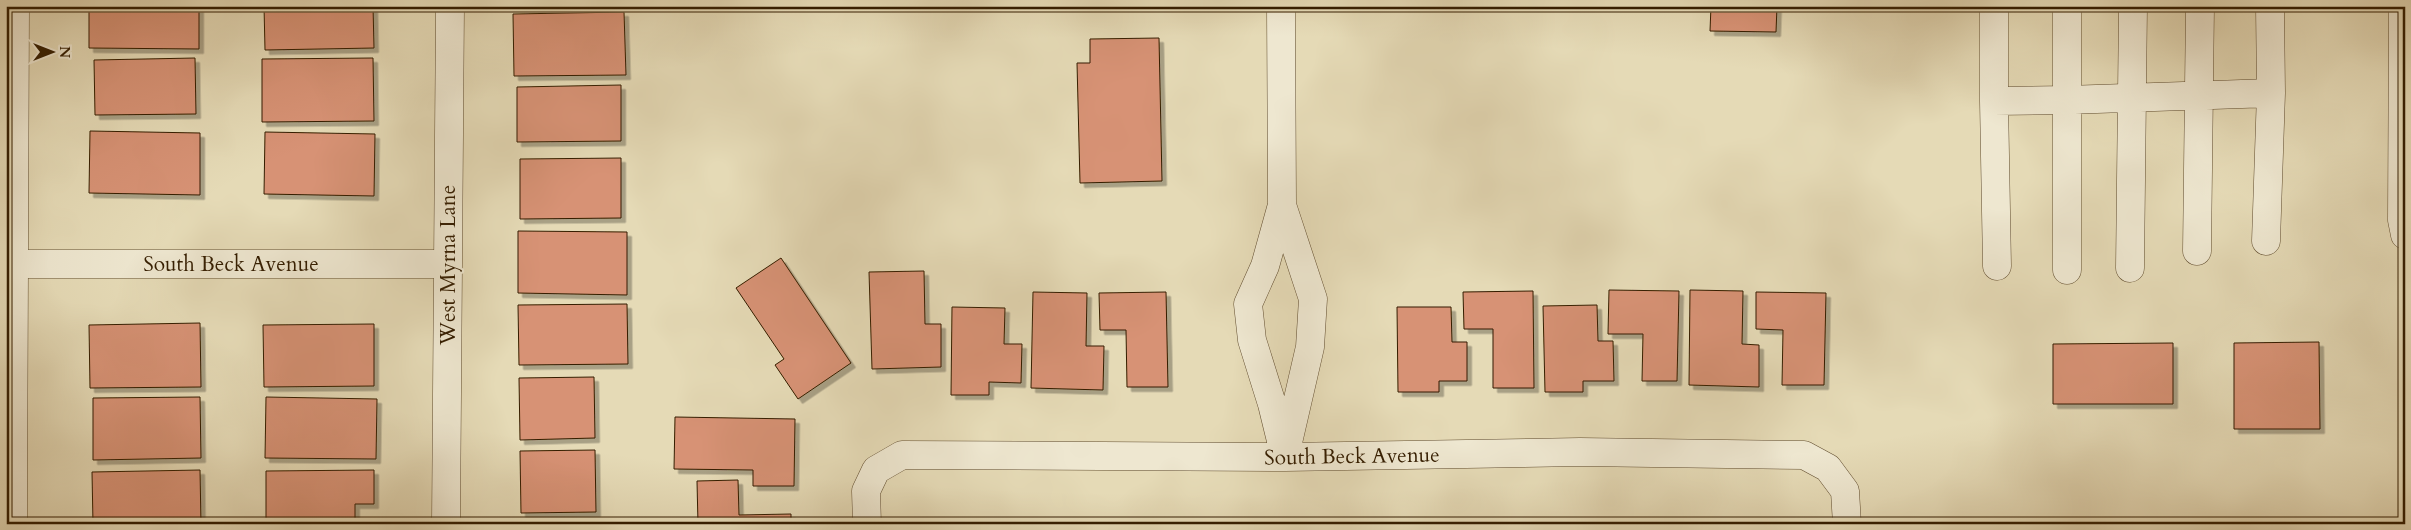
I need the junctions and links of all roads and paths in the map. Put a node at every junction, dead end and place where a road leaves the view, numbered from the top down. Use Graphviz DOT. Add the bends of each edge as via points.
graph roads {
  1 [pos="15,6"];
  2 [pos="450,6"];
  3 [pos="1281,6"];
  4 [pos="1994,6"];
  5 [pos="2067,6"];
  6 [pos="2133,6"];
  7 [pos="2200,6"];
  8 [pos="2270,6"];
  9 [pos="2403,6"];
  10 [pos="2271,93"];
  11 [pos="2199,94"];
  12 [pos="2131,98"];
  13 [pos="2067,100"];
  14 [pos="1994,102"];
  15 [pos="1282,205"];
  16 [pos="2405,235"];
  17 [pos="2266,241"];
  18 [pos="2197,251"];
  19 [pos="14,264"];
  20 [pos="448,264"];
  21 [pos="1997,266"];
  22 [pos="2130,268"];
  23 [pos="2067,270"];
  24 [pos="1285,458"];
  25 [pos="13,524"];
  26 [pos="446,524"];
  27 [pos="867,524"];
  28 [pos="1846,524"];
  1 -- 19 [label="street"];
  2 -- 20 [label="street, West Myrna Lane"];
  3 -- 15 [label="street"];
  4 -- 14 [label="street"];
  5 -- 13 [label="street"];
  6 -- 12 [label="street"];
  7 -- 11 [label="street"];
  8 -- 10 [label="street"];
  9 -- 16 [label="street" via="2402,220"];
  10 -- 11 [label="street"];
  10 -- 17 [label="street"];
  11 -- 12 [label="street"];
  11 -- 18 [label="street"];
  12 -- 13 [label="street"];
  12 -- 22 [label="street"];
  13 -- 14 [label="street"];
  13 -- 23 [label="street"];
  14 -- 21 [label="street"];
  15 -- 24 [label="street" via="1313,299 1310,347"];
  15 -- 24 [label="street" via="1265,266 1248,304 1252,340"];
  19 -- 20 [label="street, South Beck Avenue"];
  19 -- 25 [label="street"];
  20 -- 26 [label="street, West Myrna Lane"];
  24 -- 27 [label="street, South Beck Avenue" via="902,456 876,470 866,491"];
  24 -- 28 [label="street, South Beck Avenue" via="1580,452 1804,455 1828,468 1845,491"];
}
